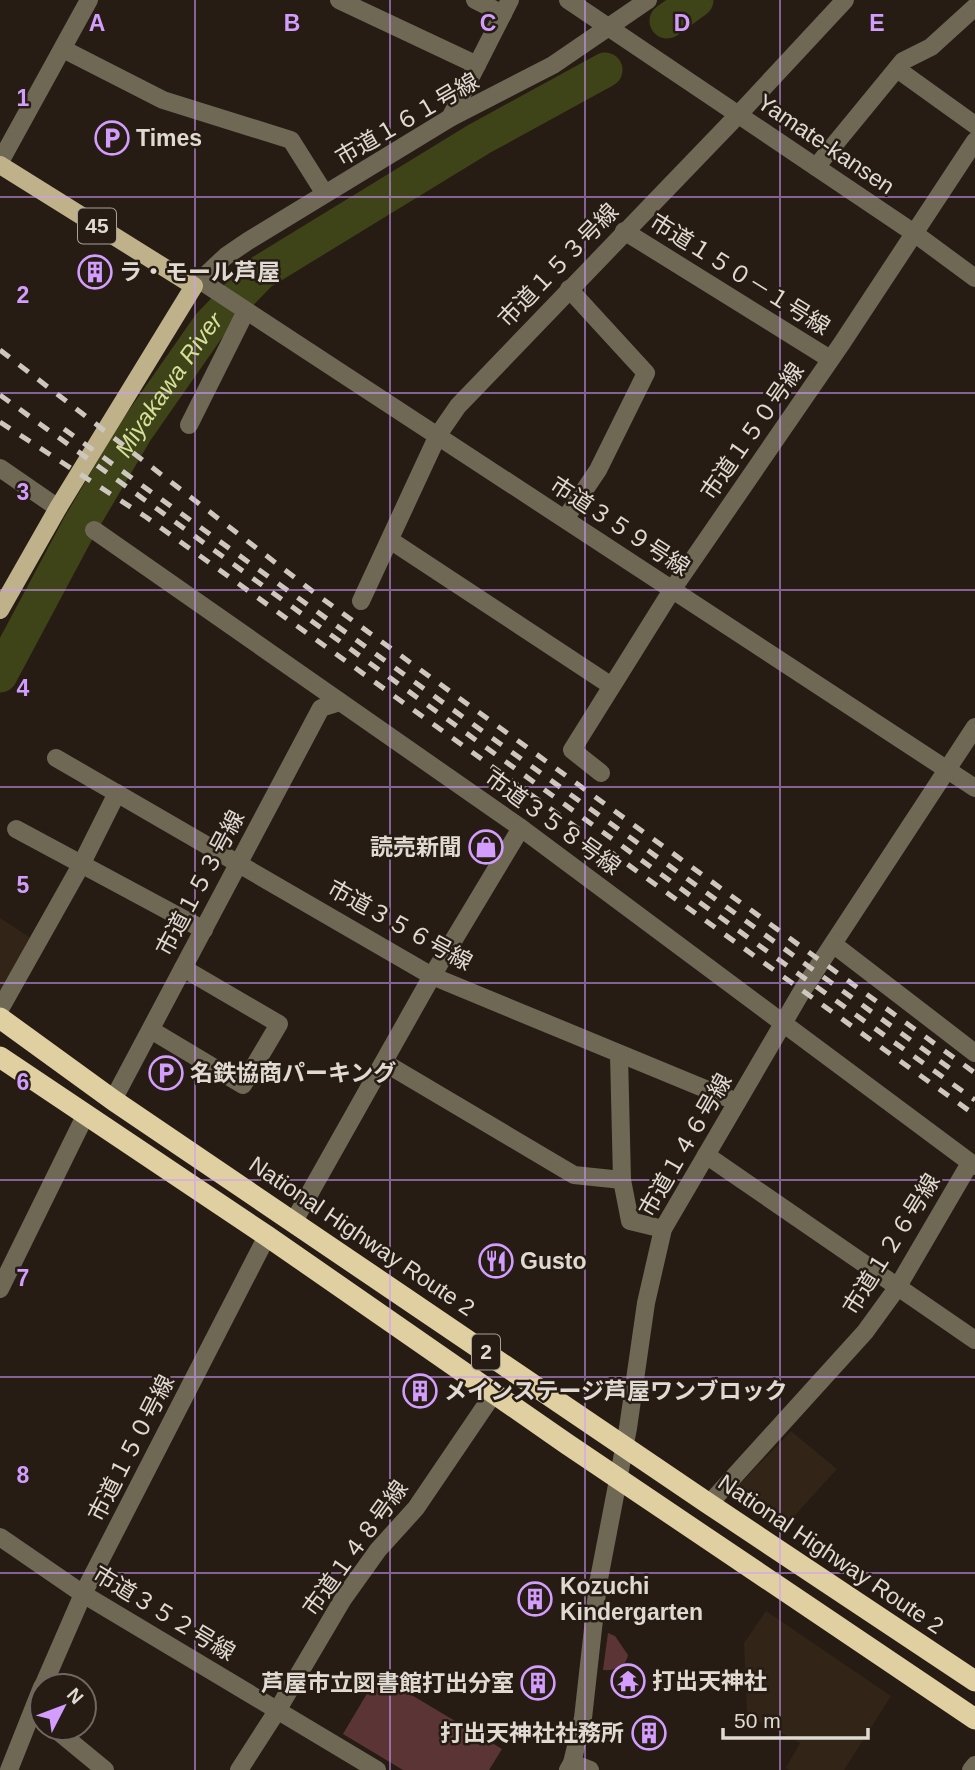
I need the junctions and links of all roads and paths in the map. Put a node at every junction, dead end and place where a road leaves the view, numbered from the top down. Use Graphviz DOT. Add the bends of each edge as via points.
graph roads {
  1 [pos="89,0"];
  2 [pos="339,0"];
  3 [pos="475,0"];
  4 [pos="568,0"];
  5 [pos="649,0"];
  6 [pos="845,0"];
  7 [pos="506,7"];
  8 [pos="975,7"];
  9 [pos="372,8"];
  10 [pos="617,32"];
  11 [pos="63,49"];
  12 [pos="477,65"];
  13 [pos="897,69"];
  14 [pos="738,114"];
  15 [pos="450,118"];
  16 [pos="975,124"];
  17 [pos="975,141"];
  18 [pos="0,164"];
  19 [pos="817,167"];
  20 [pos="325,194"];
  21 [pos="624,231"];
  22 [pos="914,233"];
  23 [pos="975,278"];
  24 [pos="198,284"];
  25 [pos="569,289"];
  26 [pos="242,308"];
  27 [pos="830,359"];
  28 [pos="189,425"];
  29 [pos="438,435"];
  30 [pos="0,468"];
  31 [pos="58,508"];
  32 [pos="565,519"];
  33 [pos="94,530"];
  34 [pos="390,540"];
  35 [pos="672,590"];
  36 [pos="361,601"];
  37 [pos="0,610"];
  38 [pos="610,685"];
  39 [pos="340,702"];
  40 [pos="975,727"];
  41 [pos="56,758"];
  42 [pos="946,769"];
  43 [pos="601,773"];
  44 [pos="975,788"];
  45 [pos="117,793"];
  46 [pos="521,828"];
  47 [pos="16,829"];
  48 [pos="239,862"];
  49 [pos="80,865"];
  50 [pos="204,930"];
  51 [pos="833,944"];
  52 [pos="183,968"];
  53 [pos="432,975"];
  54 [pos="0,1009"];
  55 [pos="0,1018"];
  56 [pos="783,1025"];
  57 [pos="151,1030"];
  58 [pos="975,1053"];
  59 [pos="619,1054"];
  60 [pos="0,1057"];
  61 [pos="385,1063"];
  62 [pos="113,1100"];
  63 [pos="737,1102"];
  64 [pos="86,1114"];
  65 [pos="706,1155"];
  66 [pos="972,1164"];
  67 [pos="622,1180"];
  68 [pos="295,1222"];
  69 [pos="663,1229"];
  70 [pos="267,1236"];
  71 [pos="897,1288"];
  72 [pos="0,1289"];
  73 [pos="975,1340"];
  74 [pos="494,1393"];
  75 [pos="623,1446"];
  76 [pos="617,1478"];
  77 [pos="709,1504"];
  78 [pos="0,1537"];
  79 [pos="83,1594"];
  80 [pos="49,1672"];
  81 [pos="975,1682"];
  82 [pos="277,1710"];
  83 [pos="975,1719"];
  84 [pos="28,1732"];
  85 [pos="71,1742"];
  86 [pos="975,1765"];
  87 [pos="570,1766"];
  88 [pos="9,1770"];
  89 [pos="105,1770"];
  90 [pos="239,1770"];
  91 [pos="377,1770"];
  92 [pos="590,1770"];
  93 [pos="971,1770"];
  1 -- 11 [label="street"];
  2 -- 9 [label="street"];
  3 -- 7 [label="street"];
  4 -- 10 [label="street"];
  5 -- 10 [label="street, 市道１６１号線"];
  6 -- 14 [label="street, 市道１５３号線"];
  7 -- 12 [label="street"];
  8 -- 13 [label="street" via="931,47"];
  9 -- 12 [label="street"];
  10 -- 14 [label="street, Yamate-kansen"];
  10 -- 15 [label="street, 市道１６１号線"];
  11 -- 18 [label="street"];
  11 -- 20 [label="street" via="163,100 291,140"];
  12 -- 15 [label="street"];
  13 -- 16 [label="street"];
  13 -- 19 [label="street"];
  14 -- 19 [label="street, Yamate-kansen"];
  14 -- 21 [label="street, 市道１５３号線"];
  15 -- 20 [label="street, 市道１６１号線"];
  17 -- 22 [label="street, 市道１５０号線"];
  18 -- 24 [label="main road, 45"];
  19 -- 22 [label="street, Yamate-kansen"];
  20 -- 24 [label="street, 市道１６１号線" via="226,256"];
  21 -- 25 [label="street, 市道１５３号線"];
  21 -- 27 [label="street, 市道１５０－１号線"];
  22 -- 23 [label="street, Yamate-kansen"];
  22 -- 27 [label="street, 市道１５０号線"];
  24 -- 26 [label="street, 市道３５９号線"];
  24 -- 31 [label="main road"];
  25 -- 29 [label="street, 市道１５３号線" via="458,406"];
  25 -- 32 [label="street" via="646,373 598,470"];
  26 -- 28 [label="street"];
  26 -- 29 [label="street, 市道３５９号線"];
  27 -- 35 [label="street, 市道１５０号線"];
  29 -- 32 [label="street, 市道３５９号線"];
  29 -- 34 [label="street, 市道１５３号線"];
  30 -- 31 [label="street"];
  31 -- 37 [label="main road"];
  32 -- 35 [label="street, 市道３５９号線"];
  33 -- 39 [label="street, 市道３５８号線"];
  34 -- 36 [label="street, 市道１５３号線"];
  34 -- 38 [label="street"];
  35 -- 38 [label="street, 市道１５０号線"];
  35 -- 42 [label="street, 市道３５９号線"];
  38 -- 43 [label="street, 市道１５０号線" via="572,750"];
  39 -- 46 [label="street, 市道３５８号線"];
  39 -- 48 [label="street, 市道１５３号線" via="321,708"];
  40 -- 42 [label="street, 市道１４６号線"];
  41 -- 45 [label="street, 市道３５６号線"];
  42 -- 44 [label="street, 市道３５９号線"];
  42 -- 51 [label="street, 市道１４６号線"];
  45 -- 48 [label="street, 市道３５６号線"];
  45 -- 49 [label="street"];
  46 -- 53 [label="street"];
  46 -- 56 [label="street, 市道３５８号線"];
  47 -- 49 [label="street"];
  48 -- 50 [label="street, 市道１５３号線"];
  48 -- 53 [label="street, 市道３５６号線"];
  49 -- 50 [label="street"];
  49 -- 54 [label="street"];
  50 -- 52 [label="street, 市道１５３号線"];
  51 -- 56 [label="street, 市道１４６号線"];
  51 -- 58 [label="street"];
  52 -- 57 [label="street, 市道１５３号線"];
  52 -- 57 [label="street" via="279,1024 243,1085"];
  53 -- 59 [label="street, 市道３５６号線"];
  53 -- 61 [label="street"];
  55 -- 62 [label="highway, National Highway Route 2 / 2"];
  56 -- 63 [label="street, 市道１４６号線"];
  56 -- 66 [label="street, 市道３５８号線"];
  57 -- 62 [label="street, 市道１５３号線"];
  59 -- 63 [label="street, 市道３５６号線"];
  59 -- 67 [label="street"];
  60 -- 64 [label="highway, 2"];
  61 -- 67 [label="street" via="574,1175"];
  61 -- 68 [label="street"];
  62 -- 68 [label="highway, National Highway Route 2 / 2"];
  63 -- 65 [label="street, 市道１４６号線"];
  64 -- 70 [label="highway, 2"];
  64 -- 72 [label="street"];
  65 -- 69 [label="street, 市道１４６号線"];
  65 -- 71 [label="street"];
  66 -- 71 [label="street, 市道１２６号線"];
  67 -- 69 [label="street" via="630,1221"];
  68 -- 75 [label="highway, National Highway Route 2 / 2"];
  69 -- 75 [label="street, 市道１４６号線"];
  70 -- 74 [label="highway, 2"];
  70 -- 79 [label="street, 市道１５０号線"];
  71 -- 73 [label="street"];
  71 -- 77 [label="street, 市道１２６号線" via="865,1332"];
  74 -- 76 [label="highway, 2"];
  74 -- 82 [label="street, 市道１４８号線" via="416,1508 343,1599"];
  75 -- 76 [label="street, 市道１４６号線"];
  75 -- 77 [label="highway, National Highway Route 2 / 2"];
  76 -- 83 [label="highway, 2"];
  76 -- 87 [label="street, 市道１４６号線" via="598,1584 583,1718"];
  77 -- 81 [label="highway, National Highway Route 2 / 2"];
  78 -- 79 [label="street, 市道３５２号線"];
  79 -- 80 [label="street, 市道１５０号線"];
  79 -- 82 [label="street, 市道３５２号線"];
  82 -- 90 [label="street, 市道１４８号線"];
  82 -- 91 [label="street, 市道３５２号線"];
  84 -- 88 [label="street, 市道１５０号線"];
  85 -- 89 [label="street"];
  86 -- 93 [label="street"];
  87 -- 92 [label="street"];
}
